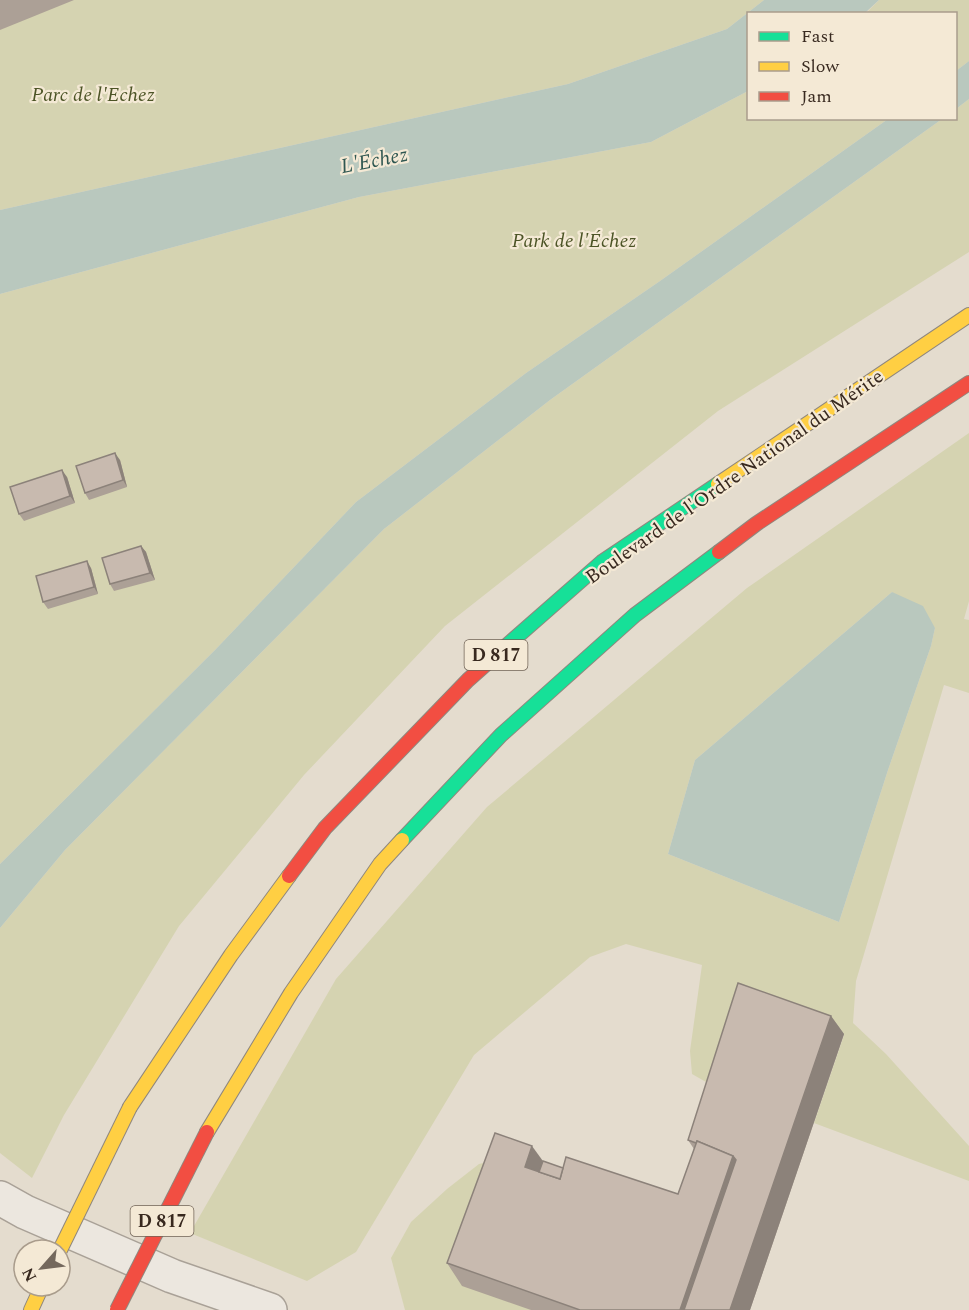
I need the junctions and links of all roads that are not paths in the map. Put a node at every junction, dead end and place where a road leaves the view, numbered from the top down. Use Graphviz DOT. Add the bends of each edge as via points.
graph roads {
  1 [pos="969,315"];
  2 [pos="969,383"];
  3 [pos="0,1198"];
  4 [pos="66,1238"];
  5 [pos="117,1310"];
  6 [pos="270,1310"];
  1 -- 4 [label="main road, Boulevard de l'Ordre National du Mérite / D 817, bridge" via="602,562 468,680 325,828 231,955 130,1107"];
  2 -- 5 [label="main road, D 817, bridge" via="756,524 645,608 501,735 380,864 291,993 207,1132"];
  3 -- 6 [label="street" via="172,1276"];
}
